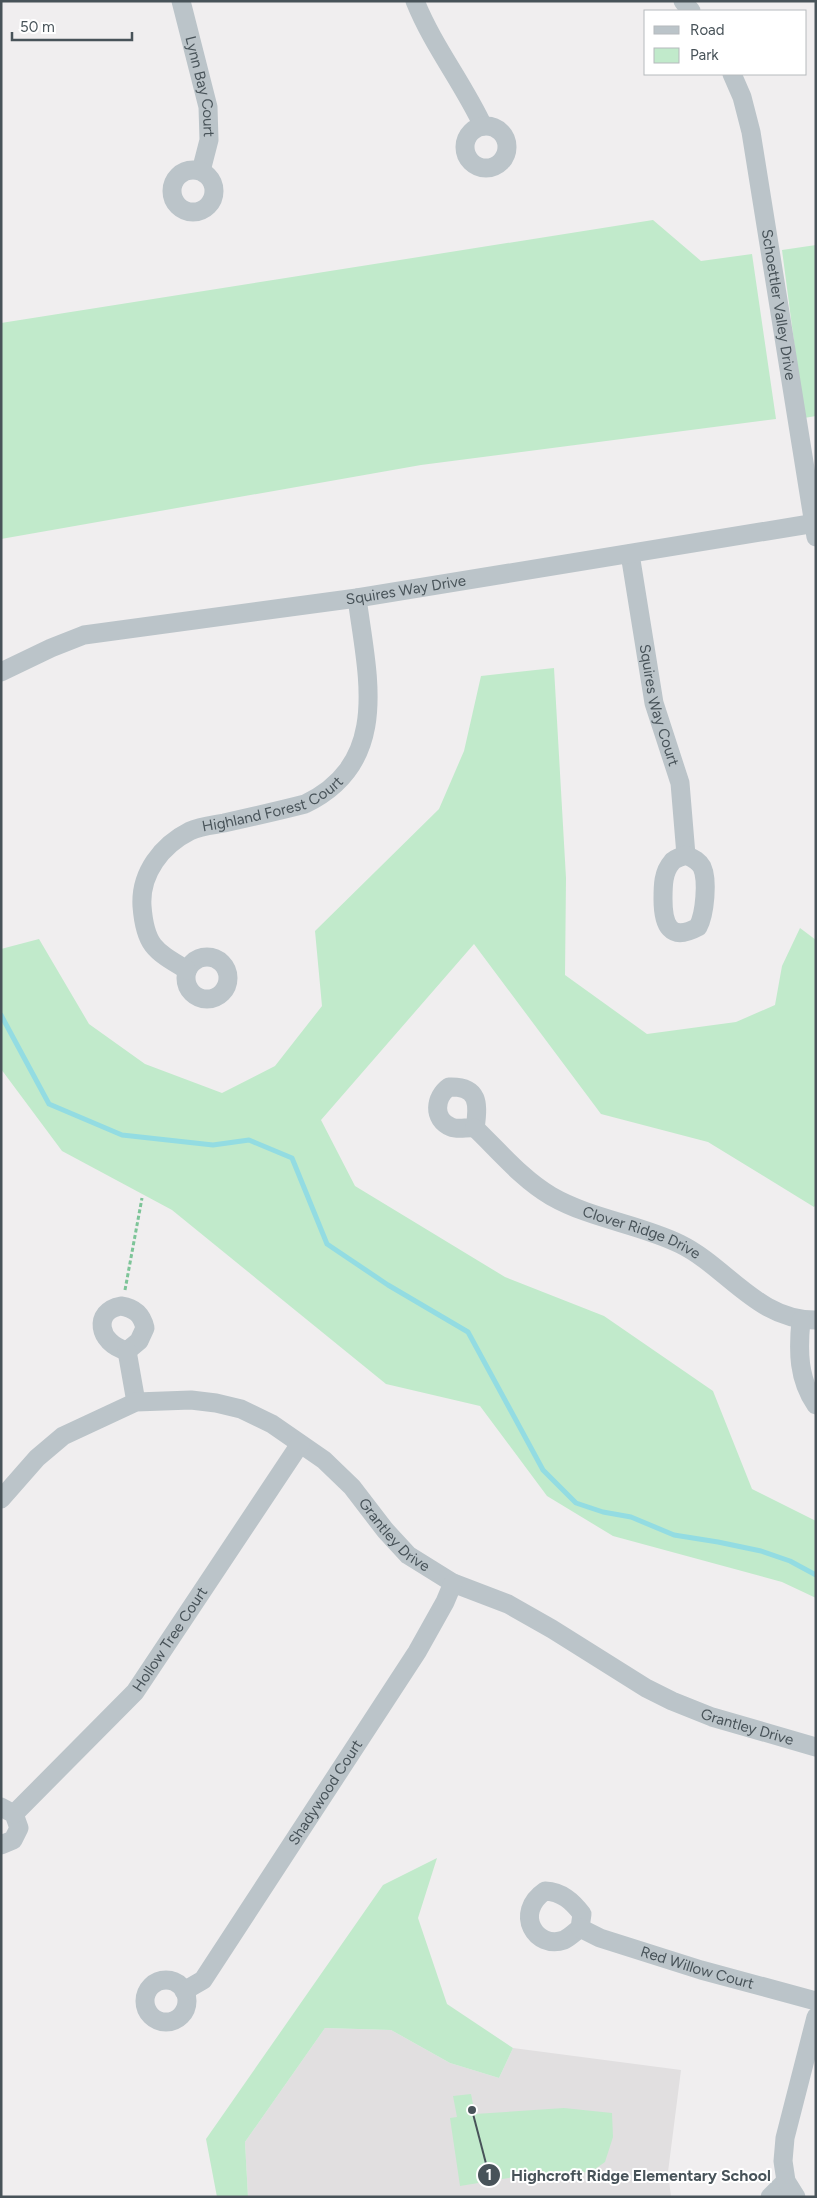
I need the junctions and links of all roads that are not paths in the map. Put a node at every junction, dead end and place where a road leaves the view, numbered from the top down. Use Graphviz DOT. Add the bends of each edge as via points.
graph roads {
  1 [pos="181,1"];
  2 [pos="415,1"];
  3 [pos="732,75"];
  4 [pos="483,126"];
  5 [pos="201,171"];
  6 [pos="815,528"];
  7 [pos="630,554"];
  8 [pos="357,598"];
  9 [pos="1,672"];
  10 [pos="686,855"];
  11 [pos="187,970"];
  12 [pos="475,1128"];
  13 [pos="808,1320"];
  14 [pos="127,1351"];
  15 [pos="136,1402"];
  16 [pos="816,1405"];
  17 [pos="300,1444"];
  18 [pos="1,1499"];
  19 [pos="453,1583"];
  20 [pos="816,1748"];
  21 [pos="8,1811"];
  22 [pos="1,1845"];
  23 [pos="580,1928"];
  24 [pos="184,1991"];
  25 [pos="816,2001"];
  26 [pos="816,2016"];
  27 [pos="786,2181"];
  28 [pos="770,2197"];
  29 [pos="796,2197"];
  1 -- 5 [label="street, Lynn Bay Court" via="208,107 209,140"];
  2 -- 4 [label="street" via="431,37 470,96"];
  3 -- 6 [label="street, Schoettler Valley Drive" via="751,132"];
  6 -- 7 [label="street, Squires Way Drive"];
  7 -- 8 [label="street, Squires Way Drive"];
  7 -- 10 [label="street, Squires Way Court" via="654,703 680,783"];
  8 -- 9 [label="street, Squires Way Drive" via="84,635"];
  8 -- 11 [label="street, Highland Forest Court" via="369,697 364,742 348,772 321,797 305,804 192,830 161,851 152,866 142,903 148,940 161,954"];
  12 -- 13 [label="street, Clover Ridge Drive" via="551,1196 680,1244 708,1261 761,1305"];
  13 -- 16 [label="street" via="798,1350 803,1380"];
  14 -- 15 [label="street"];
  15 -- 17 [label="street, Grantley Drive" via="191,1400 225,1405 272,1424"];
  15 -- 18 [label="street, Grantley Drive" via="63,1436 37,1458"];
  17 -- 19 [label="street, Grantley Drive" via="324,1460 352,1488 408,1554"];
  17 -- 21 [label="street, Hollow Tree Court" via="135,1692"];
  19 -- 20 [label="street, Grantley Drive" via="508,1604 672,1701 712,1717"];
  19 -- 24 [label="street, Shadywood Court" via="417,1652 203,1980"];
  21 -- 22 [label="street, Hollow Tree Court" via="18,1822 17,1835"];
  23 -- 25 [label="street, Red Willow Court" via="600,1938 701,1970"];
  26 -- 27 [label="street" via="785,2138 783,2161"];
  27 -- 28 [label="street"];
  27 -- 29 [label="street"];
}
